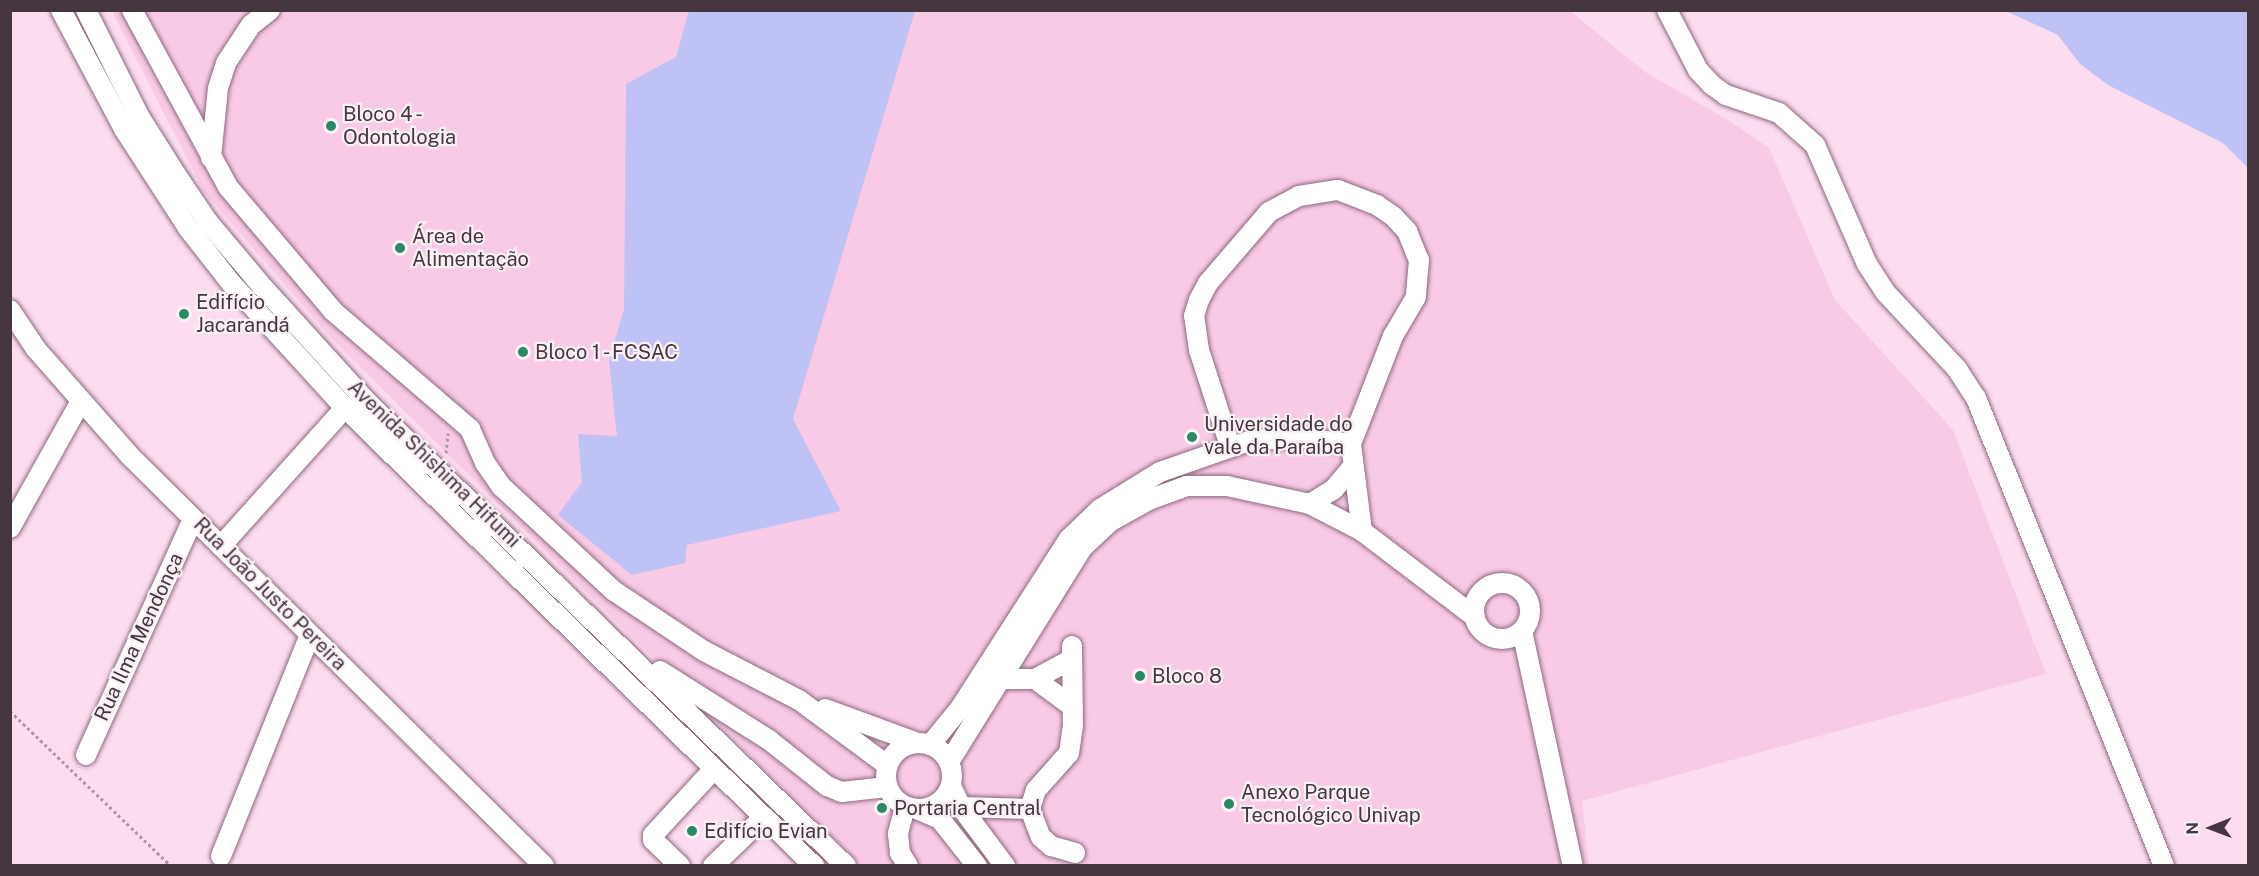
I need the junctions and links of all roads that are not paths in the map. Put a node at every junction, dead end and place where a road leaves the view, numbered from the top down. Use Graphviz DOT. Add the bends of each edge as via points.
graph roads {
  1 [pos="86,10"];
  2 [pos="132,10"];
  3 [pos="270,10"];
  4 [pos="1666,10"];
  5 [pos="61,11"];
  6 [pos="211,158"];
  7 [pos="10,310"];
  8 [pos="81,403"];
  9 [pos="345,408"];
  10 [pos="1351,444"];
  11 [pos="1230,446"];
  12 [pos="1353,466"];
  13 [pos="1310,504"];
  14 [pos="193,519"];
  15 [pos="10,528"];
  16 [pos="1362,531"];
  17 [pos="221,546"];
  18 [pos="1482,592"];
  19 [pos="1448,594"];
  20 [pos="1474,617"];
  21 [pos="1522,631"];
  22 [pos="310,634"];
  23 [pos="617,641"];
  24 [pos="1000,679"];
  25 [pos="1035,679"];
  26 [pos="800,700"];
  27 [pos="1073,707"];
  28 [pos="924,744"];
  29 [pos="86,755"];
  30 [pos="949,762"];
  31 [pos="887,765"];
  32 [pos="714,769"];
  33 [pos="951,786"];
  34 [pos="887,787"];
  35 [pos="961,807"];
  36 [pos="912,808"];
  37 [pos="1029,809"];
  38 [pos="764,817"];
  39 [pos="1075,853"];
  40 [pos="221,856"];
  41 [pos="544,866"];
  42 [pos="680,866"];
  43 [pos="713,866"];
  44 [pos="814,866"];
  45 [pos="846,866"];
  46 [pos="908,866"];
  47 [pos="977,866"];
  48 [pos="1005,866"];
  49 [pos="1573,866"];
  50 [pos="2164,866"];
  1 -- 23 [label="street, Avenida Shishima Hifumi" via="139,116 208,222 365,400"];
  2 -- 6 [label="street"];
  3 -- 6 [label="street" via="251,25 226,63 218,88"];
  4 -- 50 [label="street" via="1698,70 1712,85 1726,95 1779,113 1815,145 1867,264 1886,291 1957,369 1976,398"];
  5 -- 9 [label="street, Avenida Shishima Hifumi" via="124,129 188,228 231,283"];
  6 -- 26 [label="street" via="269,239 333,311 470,429 485,463 502,488 591,573 704,651"];
  7 -- 8 [label="street, Rua João Justo Pereira"];
  8 -- 14 [label="street, Rua João Justo Pereira"];
  8 -- 15 [label="street"];
  9 -- 17 [label="street"];
  9 -- 32 [label="street, Avenida Shishima Hifumi"];
  10 -- 11 [label="street" via="1283,438"];
  10 -- 11 [label="street" via="1393,336 1416,297 1419,260 1407,231 1393,216 1377,205 1338,190 1299,196 1269,212 1198,300 1194,316 1199,350"];
  10 -- 12 [label="street"];
  11 -- 28 [label="street" via="1160,471 1100,508 1084,523 1069,539 961,707"];
  12 -- 13 [label="street" via="1334,489"];
  12 -- 16 [label="street"];
  13 -- 16 [label="street"];
  13 -- 24 [label="street" via="1227,486 1187,486 1151,499 1111,521 1082,548"];
  14 -- 17 [label="street, Rua João Justo Pereira"];
  14 -- 29 [label="street, Rua Ilma Mendonça"];
  16 -- 19 [label="street"];
  17 -- 22 [label="street, Rua João Justo Pereira"];
  18 -- 19 [label="street"];
  18 -- 20 [label="street" via="1476,599"];
  18 -- 21 [label="street" via="1499,583 1518,588 1525,595 1530,614"];
  19 -- 20 [label="street"];
  20 -- 21 [label="street" via="1483,632 1498,639"];
  21 -- 49 [label="street"];
  22 -- 40 [label="street"];
  22 -- 41 [label="street, Rua João Justo Pereira"];
  23 -- 34 [label="street" via="769,740 827,786 842,792"];
  23 -- 45 [label="street, Avenida Shishima Hifumi"];
  24 -- 25 [label="street"];
  24 -- 30 [label="street"];
  25 -- 27 [label="street"];
  25 -- 27 [label="street" via="1072,652"];
  26 -- 28 [label="street"];
  26 -- 31 [label="street"];
  27 -- 37 [label="street" via="1069,753 1036,790"];
  28 -- 30 [label="street"];
  28 -- 31 [label="street" via="901,748"];
  30 -- 33 [label="street"];
  31 -- 34 [label="street"];
  32 -- 38 [label="street, Avenida Shishima Hifumi"];
  32 -- 42 [label="street" via="652,835"];
  33 -- 35 [label="street"];
  33 -- 36 [label="street" via="939,803"];
  34 -- 36 [label="street"];
  35 -- 37 [label="street"];
  35 -- 48 [label="street"];
  36 -- 46 [label="street" via="898,834 900,853"];
  36 -- 47 [label="street" via="940,819"];
  37 -- 39 [label="street" via="1041,837 1051,846"];
  38 -- 43 [label="street"];
  38 -- 44 [label="street, Avenida Shishima Hifumi"];
}
